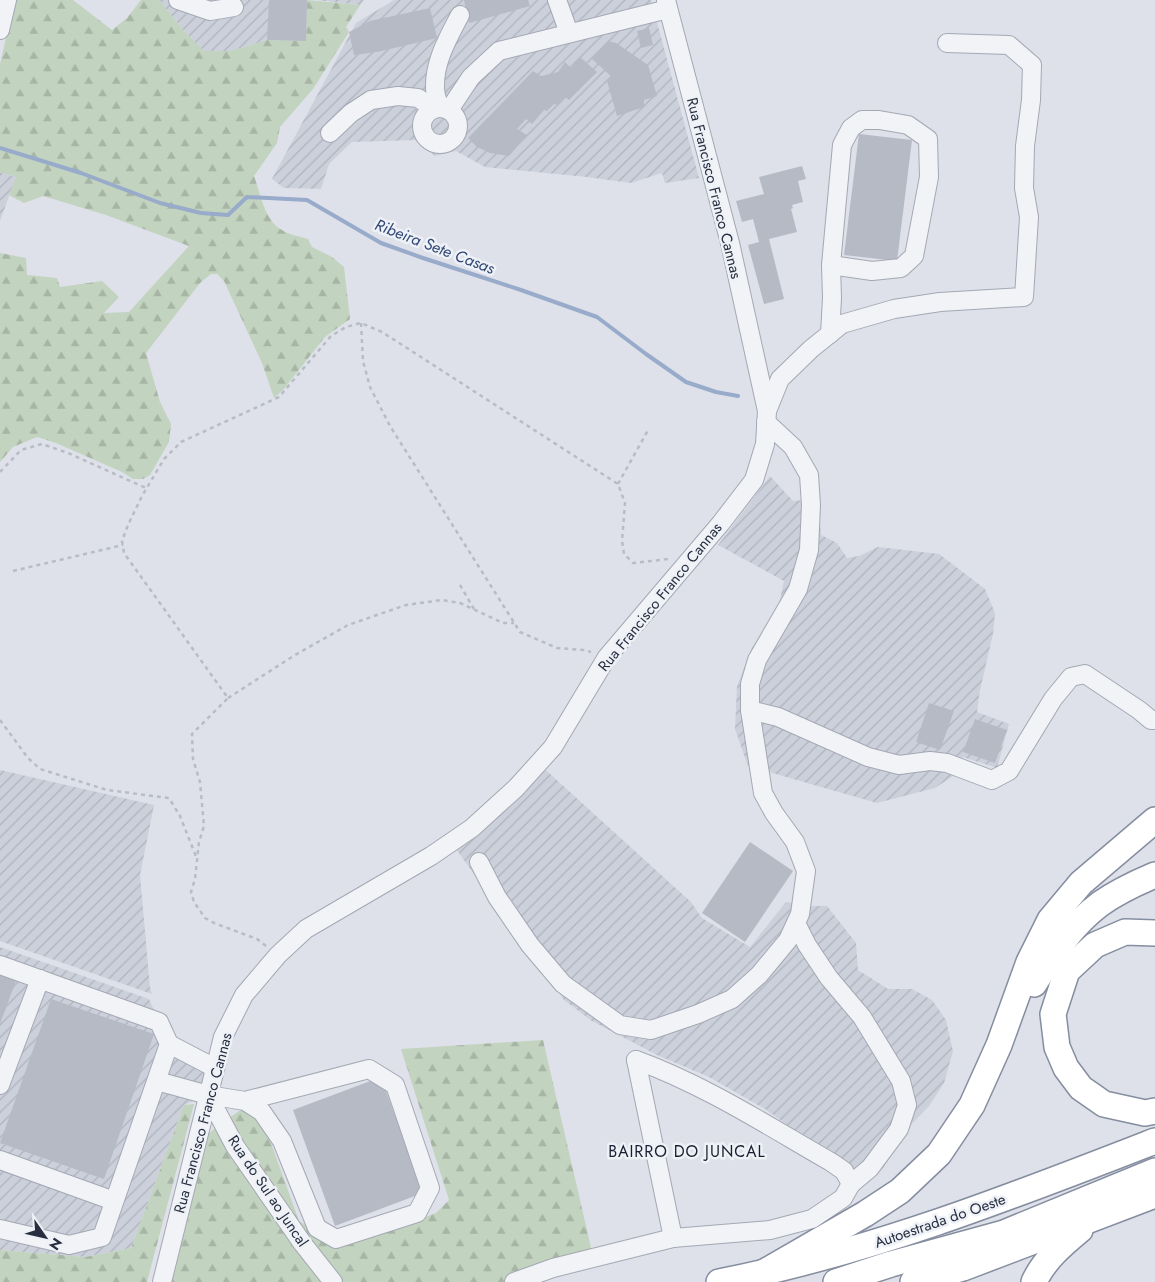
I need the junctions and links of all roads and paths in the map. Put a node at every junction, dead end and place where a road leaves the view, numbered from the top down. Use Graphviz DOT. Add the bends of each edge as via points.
graph roads {
  1 [pos="7,0"];
  2 [pos="178,0"];
  3 [pos="557,0"];
  4 [pos="667,5"];
  5 [pos="234,7"];
  6 [pos="460,15"];
  7 [pos="0,30"];
  8 [pos="569,33"];
  9 [pos="948,43"];
  10 [pos="441,109"];
  11 [pos="330,133"];
  12 [pos="830,265"];
  13 [pos="361,323"];
  14 [pos="830,334"];
  15 [pos="766,417"];
  16 [pos="648,430"];
  17 [pos="0,472"];
  18 [pos="618,484"];
  19 [pos="146,488"];
  20 [pos="123,545"];
  21 [pos="693,556"];
  22 [pos="13,572"];
  23 [pos="460,585"];
  24 [pos="475,610"];
  25 [pos="514,623"];
  26 [pos="607,657"];
  27 [pos="228,698"];
  28 [pos="750,710"];
  29 [pos="0,720"];
  30 [pos="1155,720"];
  31 [pos="1155,820"];
  32 [pos="197,860"];
  33 [pos="479,862"];
  34 [pos="1155,875"];
  35 [pos="796,922"];
  36 [pos="1155,933"];
  37 [pos="278,955"];
  38 [pos="0,965"];
  39 [pos="40,979"];
  40 [pos="170,1044"];
  41 [pos="998,1045"];
  42 [pos="215,1068"];
  43 [pos="156,1080"];
  44 [pos="0,1085"];
  45 [pos="208,1095"];
  46 [pos="245,1101"];
  47 [pos="1155,1111"];
  48 [pos="1155,1141"];
  49 [pos="0,1160"];
  50 [pos="1155,1171"];
  51 [pos="851,1184"];
  52 [pos="1155,1196"];
  53 [pos="114,1201"];
  54 [pos="1091,1220"];
  55 [pos="0,1229"];
  56 [pos="673,1238"];
  57 [pos="761,1274"];
  58 [pos="162,1282"];
  59 [pos="333,1282"];
  60 [pos="514,1282"];
  61 [pos="719,1282"];
  62 [pos="836,1282"];
  63 [pos="913,1282"];
  64 [pos="1034,1282"];
  1 -- 7 [label="street"];
  2 -- 5 [label="street" via="210,11"];
  3 -- 8 [label="street"];
  4 -- 8 [label="street"];
  4 -- 15 [label="street, Rua Francisco Franco Cannas" via="730,243"];
  6 -- 10 [label="street" via="437,66 435,89"];
  8 -- 10 [label="street" via="499,51"];
  9 -- 14 [label="street" via="1009,45 1032,65 1024,188 1029,217 1024,297 940,302 894,309 842,324"];
  10 -- 11 [label="street" via="418,98 398,96 371,100"];
  12 -- 12 [label="street" via="842,145 851,128 862,120 908,125 928,139 929,177 914,256 901,268 872,271"];
  12 -- 14 [label="street"];
  13 -- 18 [label="path" via="382,332"];
  13 -- 19 [label="path" via="331,336 279,398 182,442 164,459"];
  13 -- 25 [label="path" via="363,361 370,387 386,419"];
  14 -- 15 [label="street" via="780,379"];
  15 -- 21 [label="street, Rua Francisco Franco Cannas" via="765,444 754,480"];
  15 -- 28 [label="street" via="793,447 809,475 809,550 798,589 757,660 750,684"];
  16 -- 18 [label="path"];
  17 -- 19 [label="path" via="21,450 42,444"];
  18 -- 21 [label="path" via="625,503 624,554 633,563"];
  19 -- 20 [label="path" via="128,525"];
  20 -- 22 [label="path"];
  20 -- 27 [label="path" via="124,553"];
  21 -- 26 [label="street, Rua Francisco Franco Cannas"];
  23 -- 24 [label="path"];
  24 -- 25 [label="path" via="503,623"];
  24 -- 27 [label="path" via="442,600 406,605 348,626"];
  25 -- 26 [label="path" via="520,632 558,648 584,650"];
  26 -- 37 [label="street, Rua Francisco Franco Cannas" via="553,747 516,788 472,828 431,856 306,929"];
  27 -- 32 [label="path" via="192,734 204,826"];
  28 -- 30 [label="street" via="778,717 868,757 899,765 930,761 947,763 992,780 1009,771 1053,699 1071,677 1085,674"];
  28 -- 35 [label="street" via="763,793 795,842 806,871"];
  29 -- 32 [label="path" via="40,769 107,790 169,798 180,816"];
  31 -- 41 [label="highway" via="1081,883 1050,920 1029,962"];
  32 -- 37 [label="path" via="191,892 199,912 214,923 257,939"];
  33 -- 35 [label="street" via="497,897 530,945 563,984 620,1025 651,1030 732,999 759,975 788,940"];
  34 -- 41 [label="highway" via="1100,904 1073,929 1051,957"];
  35 -- 51 [label="street" via="807,945 829,978 862,1017 901,1081 907,1105 899,1129 870,1168"];
  36 -- 47 [label="highway" via="1125,932 1096,945 1068,972 1053,1014 1057,1047 1066,1068 1081,1088 1104,1104 1145,1113"];
  37 -- 42 [label="street, Rua Francisco Franco Cannas" via="244,995 223,1037"];
  38 -- 39 [label="street"];
  39 -- 40 [label="street" via="159,1022"];
  39 -- 44 [label="street"];
  40 -- 42 [label="street"];
  40 -- 43 [label="street"];
  41 -- 57 [label="highway" via="972,1105 939,1154 920,1173 865,1214"];
  42 -- 45 [label="street, Rua Francisco Franco Cannas"];
  43 -- 45 [label="street"];
  43 -- 53 [label="street"];
  45 -- 46 [label="street"];
  45 -- 58 [label="street, Rua Francisco Franco Cannas"];
  45 -- 59 [label="street, Rua do Sul ao Juncal" via="235,1146"];
  46 -- 46 [label="street" via="262,1112 282,1141 317,1228 336,1239 417,1213 430,1188 395,1085 369,1069"];
  48 -- 57 [label="highway, Autoestrada do Oeste" via="994,1204 888,1240"];
  49 -- 53 [label="street"];
  50 -- 62 [label="highway, Autoestrada do Oeste" via="1004,1233"];
  51 -- 56 [label="street" via="843,1198 812,1220 770,1230"];
  51 -- 56 [label="street" via="844,1171 831,1162 715,1096 636,1060"];
  52 -- 54 [label="highway"];
  53 -- 55 [label="street" via="102,1237 69,1245"];
  54 -- 63 [label="highway" via="963,1268"];
  54 -- 64 [label="highway" via="1054,1252"];
  56 -- 60 [label="street" via="553,1268"];
  57 -- 61 [label="highway, Autoestrada do Oeste"];
}
